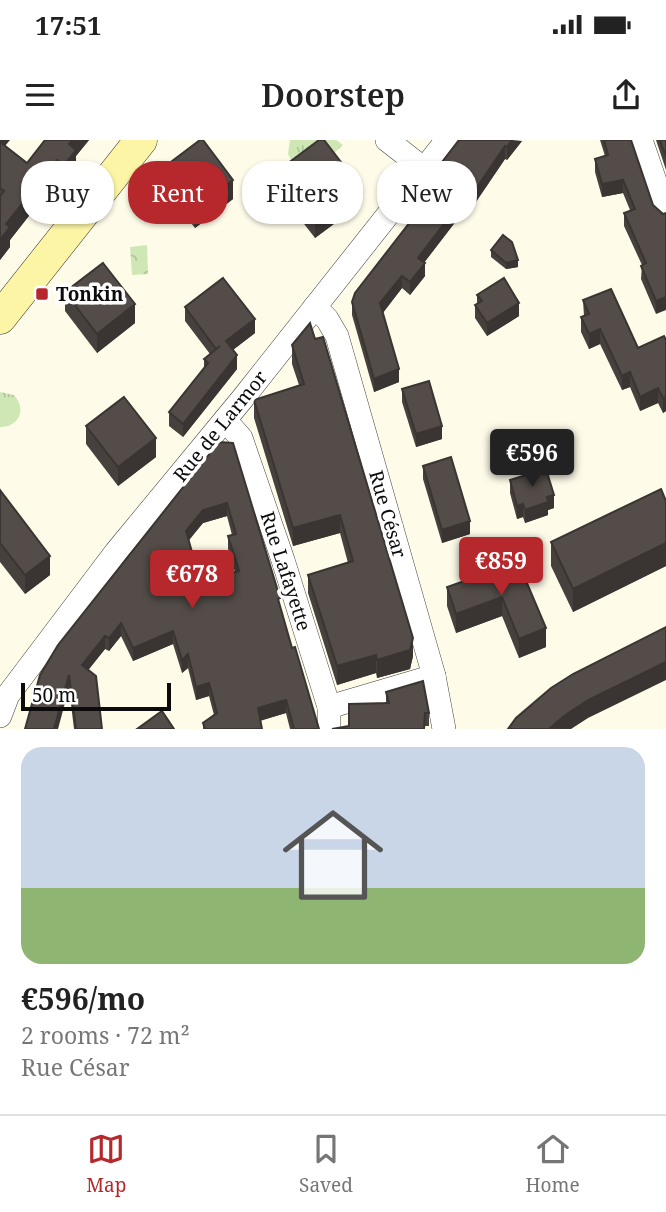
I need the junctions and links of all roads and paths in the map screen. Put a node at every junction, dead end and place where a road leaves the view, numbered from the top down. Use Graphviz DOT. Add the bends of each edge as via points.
graph roads {
  1 [pos="141,140"];
  2 [pos="387,140"];
  3 [pos="447,140"];
  4 [pos="642,140"];
  5 [pos="414,161"];
  6 [pos="430,161"];
  7 [pos="666,213"];
  8 [pos="381,224"];
  9 [pos="315,307"];
  10 [pos="0,318"];
  11 [pos="225,420"];
  12 [pos="434,676"];
  13 [pos="3,700"];
  14 [pos="329,718"];
  15 [pos="444,729"];
  1 -- 10 [label="main road"];
  2 -- 5 [label="street"];
  3 -- 6 [label="street, Rue de Larmor"];
  4 -- 7 [label="street"];
  8 -- 9 [label="street, Rue de Larmor"];
  9 -- 11 [label="street, Rue de Larmor"];
  9 -- 12 [label="street, Rue César" via="337,336"];
  11 -- 13 [label="street, Rue de Larmor"];
  11 -- 14 [label="street, Rue Lafayette" via="245,450"];
  12 -- 14 [label="street"];
  12 -- 15 [label="street, Rue César"];
}
